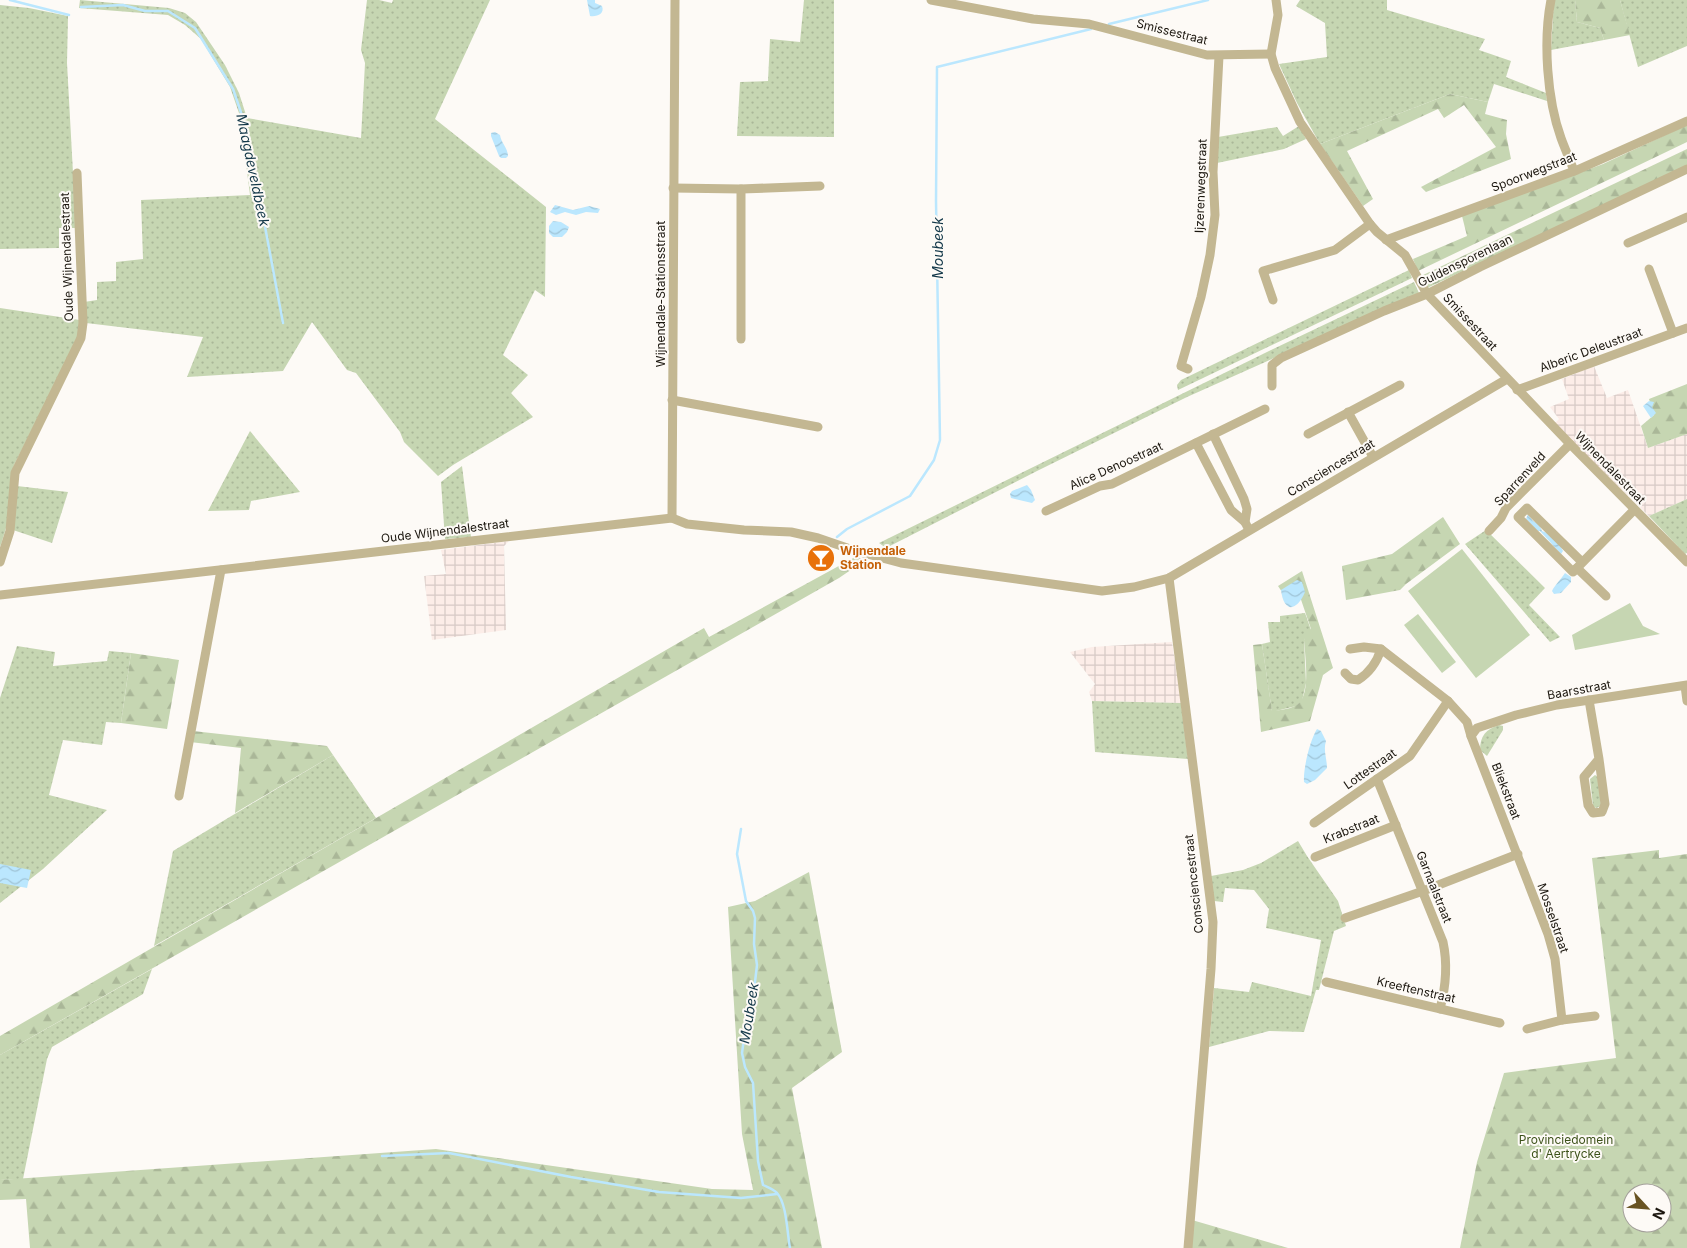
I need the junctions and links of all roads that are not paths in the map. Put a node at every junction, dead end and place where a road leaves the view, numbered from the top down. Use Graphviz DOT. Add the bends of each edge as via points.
graph roads {
  1 [pos="675,0"];
  2 [pos="931,0"];
  3 [pos="1276,0"];
  4 [pos="1551,0"];
  5 [pos="1271,54"];
  6 [pos="1219,56"];
  7 [pos="1687,120"];
  8 [pos="1687,169"];
  9 [pos="1574,171"];
  10 [pos="77,173"];
  11 [pos="820,186"];
  12 [pos="673,188"];
  13 [pos="741,189"];
  14 [pos="1687,217"];
  15 [pos="1370,224"];
  16 [pos="1386,240"];
  17 [pos="1628,243"];
  18 [pos="1649,269"];
  19 [pos="1426,293"];
  20 [pos="1273,300"];
  21 [pos="1687,328"];
  22 [pos="1673,333"];
  23 [pos="741,339"];
  24 [pos="1188,369"];
  25 [pos="1506,378"];
  26 [pos="1400,385"];
  27 [pos="1272,386"];
  28 [pos="1517,390"];
  29 [pos="672,400"];
  30 [pos="1265,409"];
  31 [pos="1348,412"];
  32 [pos="818,427"];
  33 [pos="1213,434"];
  34 [pos="1308,434"];
  35 [pos="1196,442"];
  36 [pos="1570,444"];
  37 [pos="1373,457"];
  38 [pos="1634,510"];
  39 [pos="1046,511"];
  40 [pos="672,518"];
  41 [pos="1247,526"];
  42 [pos="1488,531"];
  43 [pos="1687,561"];
  44 [pos="0,562"];
  45 [pos="1580,565"];
  46 [pos="220,570"];
  47 [pos="1169,578"];
  48 [pos="0,595"];
  49 [pos="1606,596"];
  50 [pos="1350,649"];
  51 [pos="1381,649"];
  52 [pos="1345,673"];
  53 [pos="1686,685"];
  54 [pos="1589,700"];
  55 [pos="1448,701"];
  56 [pos="1687,701"];
  57 [pos="1474,732"];
  58 [pos="1599,759"];
  59 [pos="1377,779"];
  60 [pos="179,796"];
  61 [pos="1314,824"];
  62 [pos="1396,825"];
  63 [pos="1518,854"];
  64 [pos="1315,857"];
  65 [pos="1423,891"];
  66 [pos="1345,918"];
  67 [pos="1326,982"];
  68 [pos="1440,1009"];
  69 [pos="1595,1016"];
  70 [pos="1562,1020"];
  71 [pos="1500,1022"];
  72 [pos="1527,1029"];
  73 [pos="1188,1248"];
  1 -- 12 [label="street, Wijnendale-Stationsstraat"];
  2 -- 6 [label="street, Smissestraat" via="1033,19 1089,24"];
  3 -- 5 [label="street" via="1278,15"];
  4 -- 9 [label="street" via="1548,83 1560,137"];
  5 -- 6 [label="street, Smissestraat"];
  5 -- 15 [label="street, Smissestraat" via="1300,122"];
  6 -- 24 [label="street, Ijzerenwegstraat" via="1213,172 1215,216 1206,277 1181,366"];
  7 -- 9 [label="street, Spoorwegstraat"];
  8 -- 19 [label="street, Guldensporenlaan"];
  9 -- 16 [label="street, Spoorwegstraat"];
  10 -- 44 [label="street, Oude Wijnendalestraat" via="81,338 15,473 10,531"];
  11 -- 13 [label="street"];
  12 -- 13 [label="street"];
  12 -- 29 [label="street, Wijnendale-Stationsstraat"];
  13 -- 23 [label="street"];
  14 -- 17 [label="street"];
  15 -- 16 [label="street, Smissestraat"];
  15 -- 20 [label="street" via="1336,250 1263,271"];
  16 -- 19 [label="street, Smissestraat" via="1410,261"];
  18 -- 22 [label="street"];
  19 -- 25 [label="street, Smissestraat"];
  19 -- 27 [label="street, Guldensporenlaan" via="1282,358 1272,365"];
  21 -- 22 [label="street, Alberic Deleustraat"];
  22 -- 28 [label="street, Alberic Deleustraat"];
  25 -- 28 [label="street, Smissestraat"];
  25 -- 37 [label="street, Consciencestraat"];
  26 -- 31 [label="street"];
  28 -- 36 [label="street, Wijnendalestraat"];
  29 -- 32 [label="street"];
  29 -- 40 [label="street, Wijnendale-Stationsstraat"];
  30 -- 33 [label="street, Alice Denoostraat"];
  31 -- 34 [label="street"];
  31 -- 37 [label="street"];
  33 -- 35 [label="street, Alice Denoostraat"];
  33 -- 41 [label="street" via="1246,504"];
  35 -- 39 [label="street, Alice Denoostraat" via="1112,484 1100,486"];
  35 -- 41 [label="street" via="1231,510"];
  36 -- 38 [label="street, Wijnendalestraat"];
  36 -- 42 [label="street, Sparrenveld" via="1506,508"];
  37 -- 41 [label="street, Consciencestraat"];
  38 -- 43 [label="street, Wijnendalestraat"];
  38 -- 45 [label="street"];
  40 -- 46 [label="street, Oude Wijnendalestraat"];
  40 -- 47 [label="street, Consciencestraat" via="688,524 791,532 901,563 1102,591"];
  41 -- 47 [label="street, Consciencestraat"];
  45 -- 45 [label="street, Sparrenveld" via="1573,572 1518,517 1527,508"];
  45 -- 49 [label="street, Sparrenveld"];
  46 -- 48 [label="street, Oude Wijnendalestraat"];
  46 -- 60 [label="street"];
  47 -- 73 [label="street, Consciencestraat" via="1213,922"];
  50 -- 51 [label="street"];
  51 -- 52 [label="street" via="1366,675 1358,680"];
  51 -- 55 [label="street, Bliekstraat"];
  53 -- 54 [label="street, Baarsstraat"];
  53 -- 56 [label="street"];
  54 -- 57 [label="street, Baarsstraat" via="1516,715"];
  54 -- 58 [label="street"];
  55 -- 57 [label="street, Bliekstraat"];
  55 -- 59 [label="street, Lottestraat" via="1410,756"];
  57 -- 63 [label="street, Bliekstraat"];
  58 -- 58 [label="street" via="1584,777 1588,805 1593,813 1602,812 1605,804"];
  59 -- 61 [label="street, Lottestraat"];
  59 -- 62 [label="street, Garnaalstraat"];
  62 -- 64 [label="street, Krabstraat"];
  62 -- 65 [label="street, Garnaalstraat"];
  63 -- 65 [label="street"];
  63 -- 70 [label="street, Mosselstraat" via="1555,958"];
  65 -- 66 [label="street"];
  65 -- 68 [label="street, Garnaalstraat" via="1446,958"];
  67 -- 68 [label="street, Kreeftenstraat"];
  68 -- 71 [label="street, Kreeftenstraat"];
  69 -- 70 [label="street"];
  70 -- 72 [label="street"];
}
